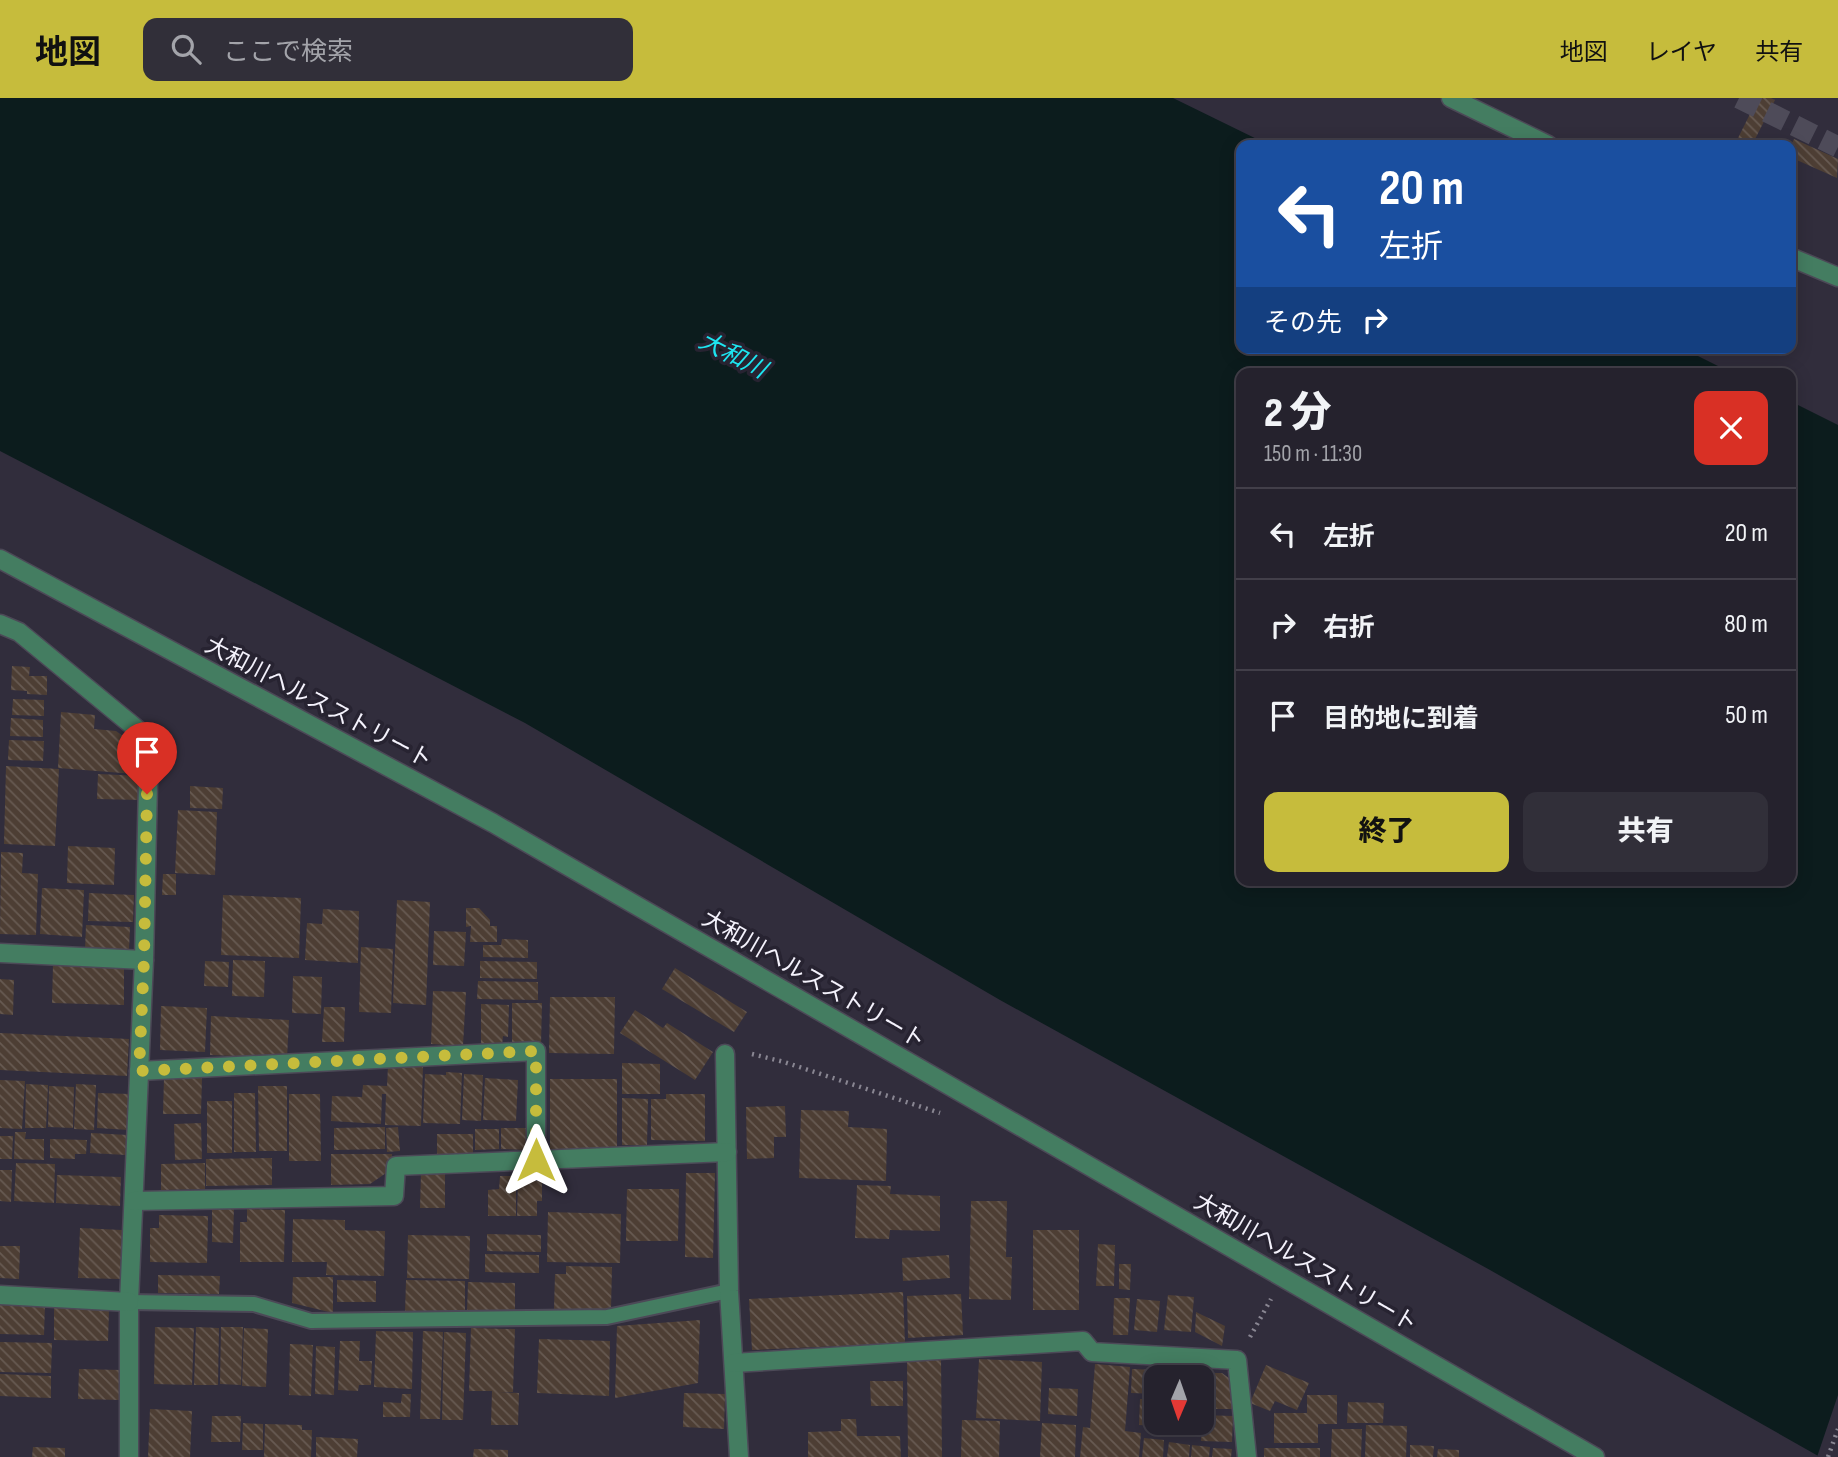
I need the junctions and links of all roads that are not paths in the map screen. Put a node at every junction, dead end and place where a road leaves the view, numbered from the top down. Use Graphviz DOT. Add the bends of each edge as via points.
graph roads {
  1 [pos="1451,98"];
  2 [pos="1538,140"];
  3 [pos="1796,260"];
  4 [pos="1838,277"];
  5 [pos="0,559"];
  6 [pos="0,624"];
  7 [pos="0,953"];
  8 [pos="144,960"];
  9 [pos="726,1054"];
  10 [pos="139,1071"];
  11 [pos="727,1152"];
  12 [pos="536,1160"];
  13 [pos="134,1201"];
  14 [pos="729,1291"];
  15 [pos="0,1295"];
  16 [pos="129,1302"];
  17 [pos="734,1363"];
  18 [pos="1568,1448"];
  19 [pos="129,1457"];
  20 [pos="739,1457"];
  21 [pos="1247,1457"];
  22 [pos="1595,1457"];
  1 -- 2 [label="street"];
  3 -- 4 [label="street"];
  5 -- 18 [label="street, 大和川ヘルスストリート" via="493,823 1283,1277"];
  6 -- 8 [label="street" via="19,632 149,739"];
  7 -- 8 [label="street"];
  8 -- 10 [label="street"];
  9 -- 11 [label="street"];
  10 -- 12 [label="street" via="536,1051"];
  10 -- 13 [label="street"];
  11 -- 12 [label="street"];
  11 -- 14 [label="street"];
  12 -- 13 [label="street" via="396,1166 394,1196"];
  13 -- 16 [label="street"];
  14 -- 16 [label="lane" via="607,1317 311,1321 254,1304"];
  14 -- 17 [label="street"];
  15 -- 16 [label="street"];
  16 -- 19 [label="street"];
  17 -- 20 [label="street"];
  17 -- 21 [label="street" via="1083,1341 1092,1352 1237,1360"];
  18 -- 22 [label="street, 大和川ヘルスストリート"];
}
